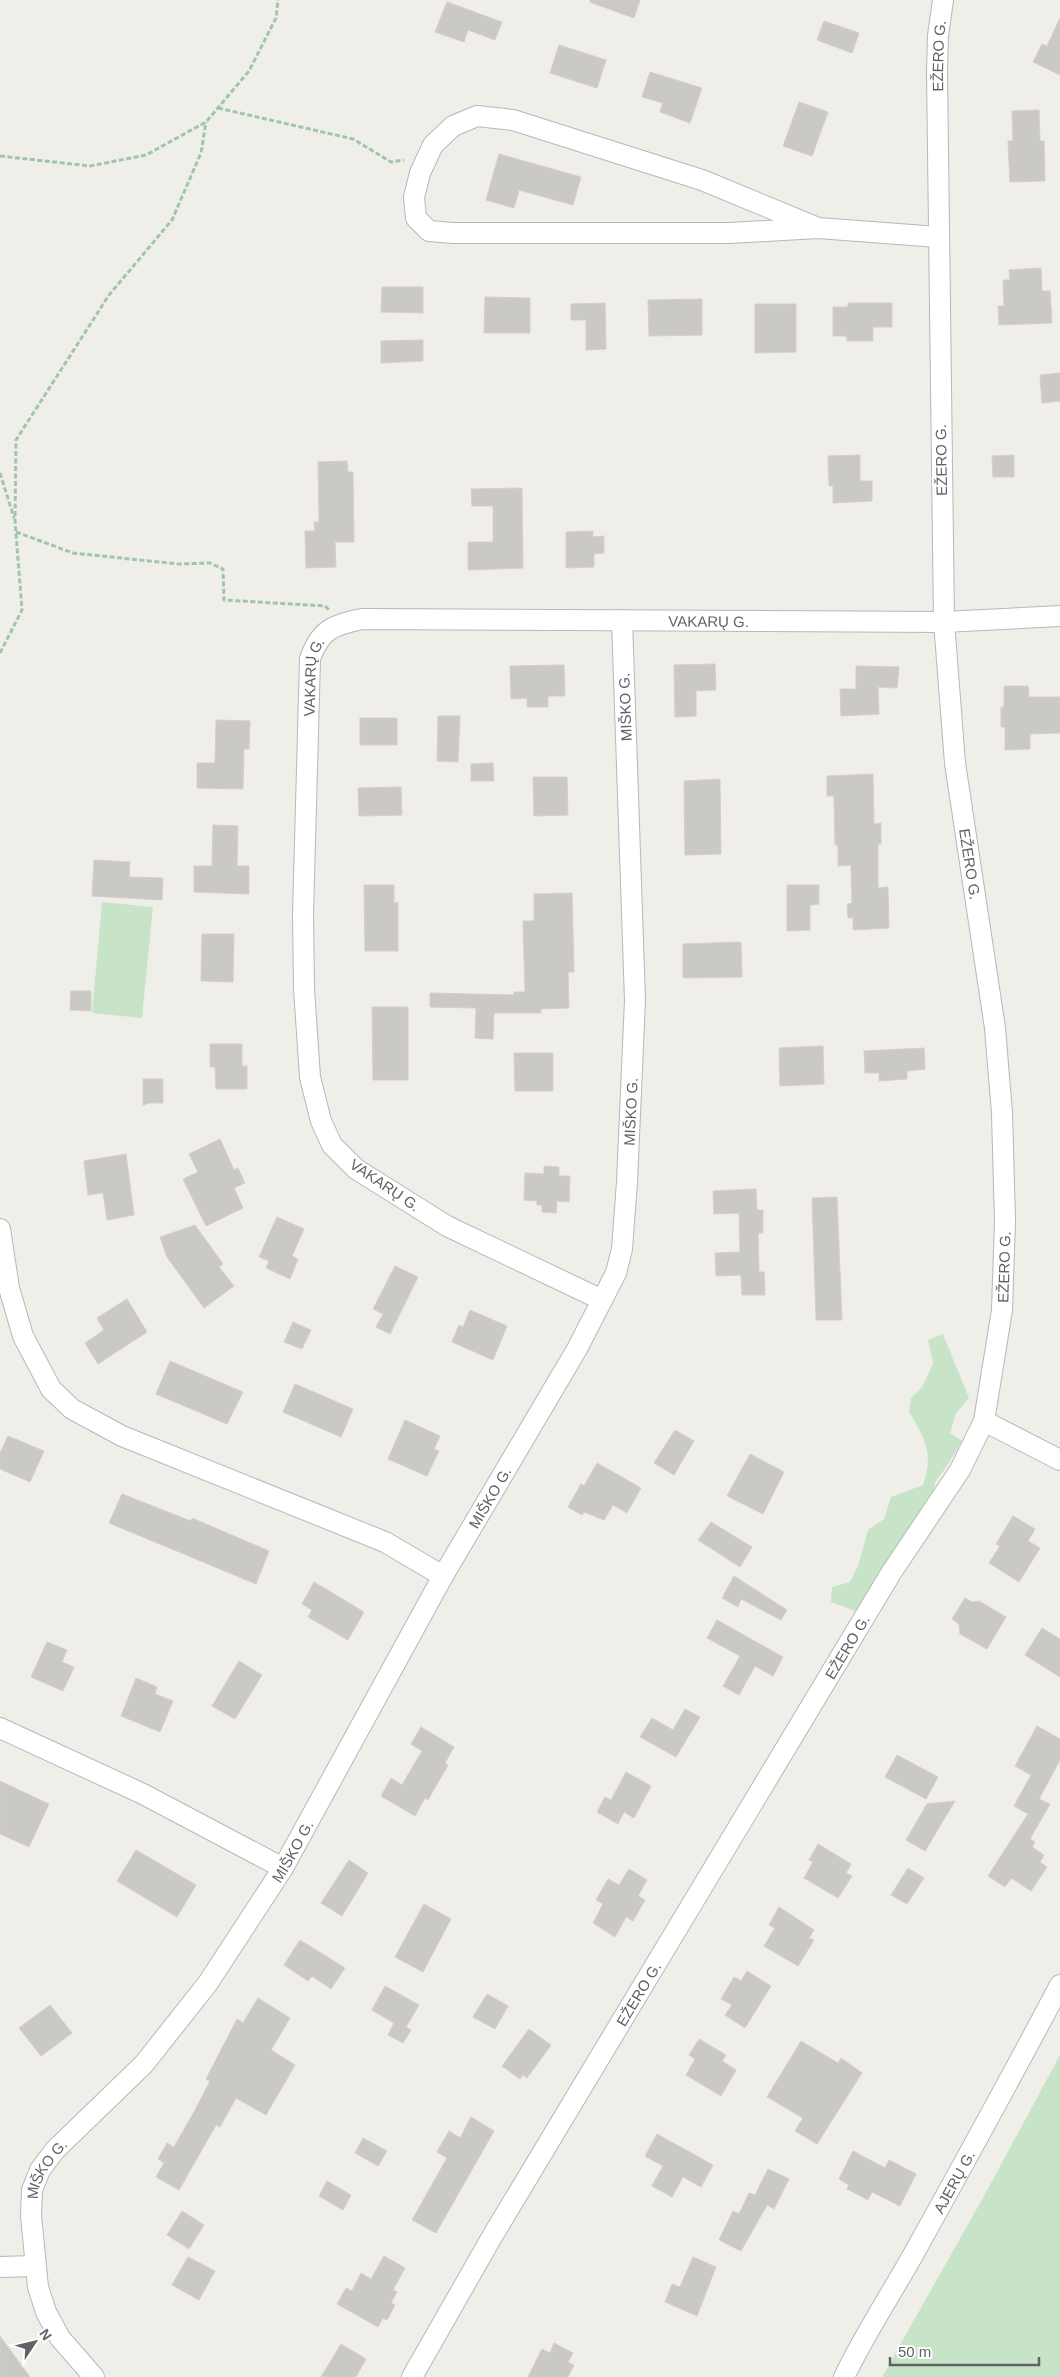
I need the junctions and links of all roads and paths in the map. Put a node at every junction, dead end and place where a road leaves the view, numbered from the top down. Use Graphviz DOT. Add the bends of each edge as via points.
graph roads {
  1 [pos="278,0"];
  2 [pos="943,0"];
  3 [pos="218,108"];
  4 [pos="206,122"];
  5 [pos="0,156"];
  6 [pos="424,164"];
  7 [pos="818,228"];
  8 [pos="938,237"];
  9 [pos="0,474"];
  10 [pos="15,521"];
  11 [pos="16,532"];
  12 [pos="1060,616"];
  13 [pos="622,620"];
  14 [pos="944,622"];
  15 [pos="344,623"];
  16 [pos="0,653"];
  17 [pos="0,1229"];
  18 [pos="602,1300"];
  19 [pos="984,1421"];
  20 [pos="1060,1460"];
  21 [pos="443,1576"];
  22 [pos="0,1728"];
  23 [pos="283,1868"];
  24 [pos="1060,1985"];
  25 [pos="35,2266"];
  26 [pos="0,2267"];
  27 [pos="94,2377"];
  28 [pos="412,2377"];
  29 [pos="844,2377"];
  1 -- 3 [label="path" via="276,18 249,71"];
  2 -- 8 [label="street, EŽERO G." via="937,62"];
  3 -- 4 [label="path"];
  3 -- 6 [label="path" via="353,139 391,162 402,159"];
  4 -- 5 [label="path" via="146,155 90,166"];
  4 -- 10 [label="path" via="200,153 172,220 108,295 16,440"];
  6 -- 7 [label="street" via="433,145 453,126 477,116 513,120 702,180"];
  6 -- 7 [label="street" via="414,197 416,218 429,231 729,233"];
  7 -- 8 [label="street"];
  8 -- 14 [label="street, EŽERO G."];
  9 -- 10 [label="path"];
  10 -- 11 [label="path"];
  11 -- 15 [label="path" via="73,554 178,564 210,563 223,569 224,600 325,606"];
  11 -- 16 [label="path" via="22,610"];
  12 -- 14 [label="street, VAKARŲ G."];
  13 -- 14 [label="street, VAKARŲ G."];
  13 -- 15 [label="street, VAKARŲ G." via="387,618"];
  13 -- 18 [label="street, MIŠKO G." via="635,1000 622,1249 616,1273"];
  14 -- 19 [label="street, EŽERO G." via="955,763 989,982 1002,1113 1005,1221 1002,1310"];
  15 -- 18 [label="street, VAKARŲ G." via="332,626 323,635 314,645 310,659 304,980 310,1077 321,1121 332,1144 356,1169 446,1226"];
  17 -- 21 [label="street" via="9,1288 23,1336 51,1389 72,1409 122,1436 385,1542"];
  18 -- 21 [label="street, MIŠKO G." via="577,1349"];
  19 -- 20 [label="street"];
  19 -- 28 [label="street, EŽERO G." via="960,1470 871,1606 493,2235"];
  21 -- 23 [label="street, MIŠKO G."];
  22 -- 23 [label="street" via="143,1794"];
  23 -- 25 [label="street, MIŠKO G." via="208,1983 150,2056 55,2150 40,2170 32,2190"];
  24 -- 29 [label="street, AJERŲ G." via="990,2118"];
  25 -- 26 [label="street"];
  25 -- 27 [label="street, MIŠKO G." via="46,2312 60,2338"];
}
